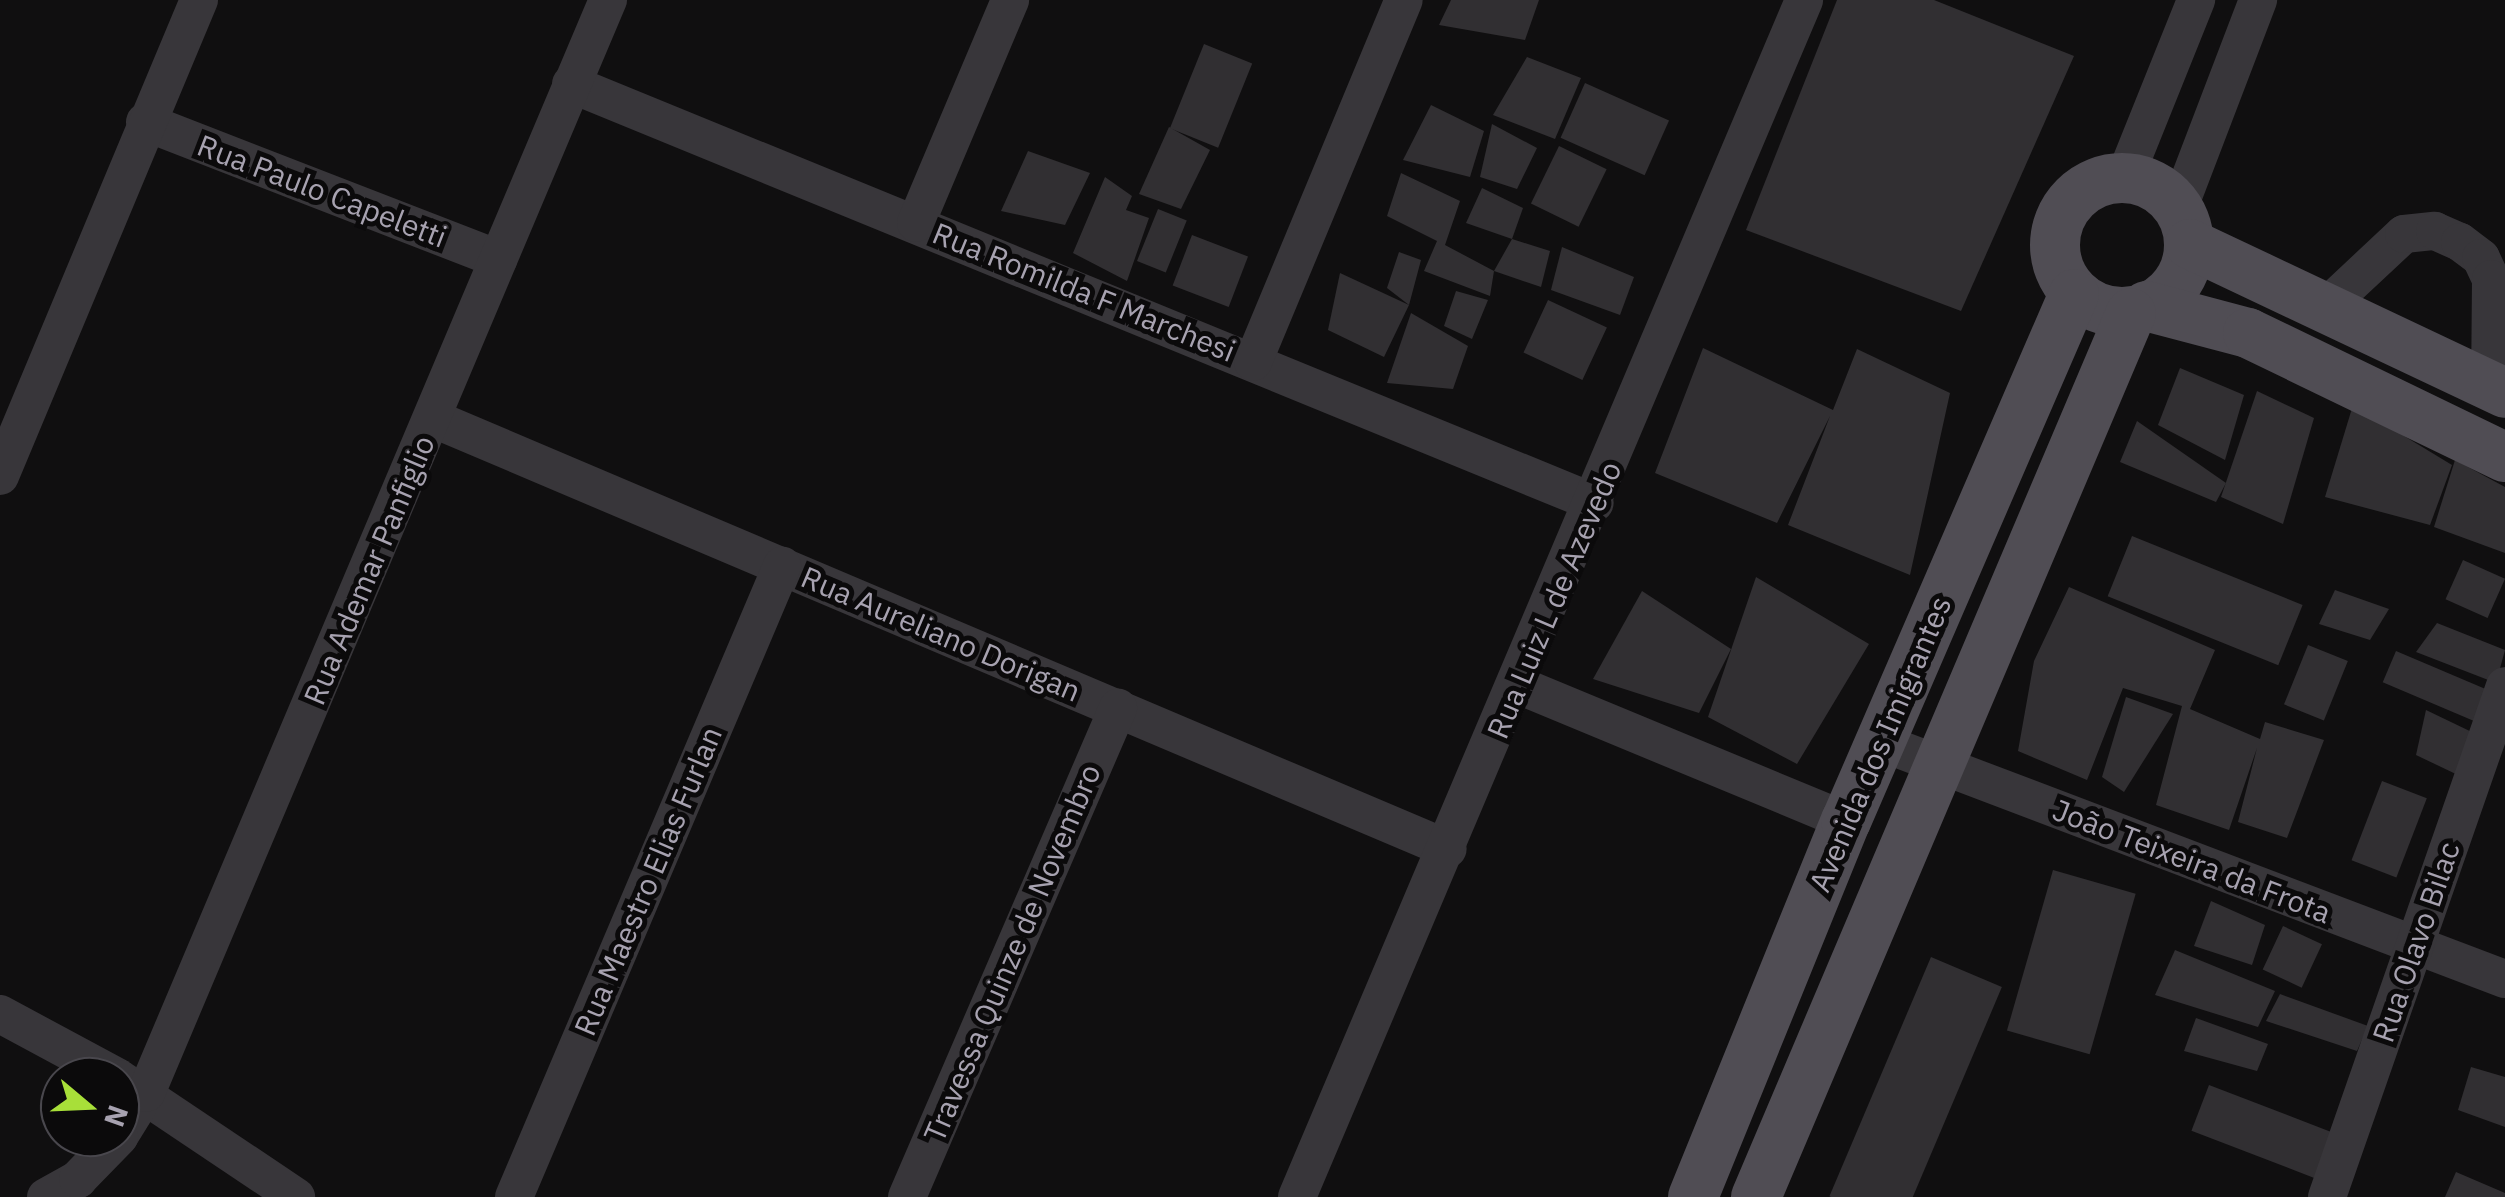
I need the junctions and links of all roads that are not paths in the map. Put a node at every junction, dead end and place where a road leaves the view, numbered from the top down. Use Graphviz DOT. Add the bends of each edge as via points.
graph roads {
  1 [pos="200,0"];
  2 [pos="608,0"];
  3 [pos="1010,0"];
  4 [pos="1404,0"];
  5 [pos="1804,0"];
  6 [pos="2196,0"];
  7 [pos="2258,0"];
  8 [pos="572,84"];
  9 [pos="145,122"];
  10 [pos="2126,177"];
  11 [pos="916,223"];
  12 [pos="2184,225"];
  13 [pos="498,260"];
  14 [pos="2074,294"];
  15 [pos="2328,305"];
  16 [pos="2138,309"];
  17 [pos="1252,362"];
  18 [pos="2497,389"];
  19 [pos="434,418"];
  20 [pos="2505,457"];
  21 [pos="0,476"];
  22 [pos="1595,503"];
  23 [pos="782,566"];
  24 [pos="1518,684"];
  25 [pos="2505,686"];
  26 [pos="1118,708"];
  27 [pos="1880,742"];
  28 [pos="1939,762"];
  29 [pos="1846,821"];
  30 [pos="1448,848"];
  31 [pos="2414,948"];
  32 [pos="2505,980"];
  33 [pos="0,1014"];
  34 [pos="80,1057"];
  35 [pos="140,1057"];
  36 [pos="140,1091"];
  37 [pos="99,1157"];
  38 [pos="46,1197"];
  39 [pos="296,1197"];
  40 [pos="514,1197"];
  41 [pos="907,1197"];
  42 [pos="1297,1197"];
  43 [pos="1693,1197"];
  44 [pos="1756,1197"];
  45 [pos="2328,1197"];
  1 -- 9 [label="street"];
  2 -- 8 [label="street, Rua Ademar Panfiglio"];
  3 -- 11 [label="street"];
  4 -- 17 [label="street"];
  5 -- 22 [label="street, Rua Luiz L de Azevedo"];
  6 -- 10 [label="street"];
  7 -- 12 [label="street"];
  8 -- 11 [label="street, Rua Romilda F Marchesi"];
  8 -- 13 [label="street, Rua Ademar Panfiglio"];
  9 -- 13 [label="street, Rua Paulo Capeletti"];
  9 -- 21 [label="street"];
  10 -- 12 [label="main road" via="2156,186"];
  10 -- 14 [label="main road" via="2086,186 2060,218 2055,258"];
  11 -- 17 [label="street, Rua Romilda F Marchesi"];
  12 -- 15 [label="main road"];
  12 -- 16 [label="main road" via="2184,274 2164,299"];
  13 -- 19 [label="street, Rua Ademar Panfiglio"];
  14 -- 16 [label="main road" via="2100,310"];
  14 -- 27 [label="main road, Avenida dos Imigrantes"];
  15 -- 18 [label="main road"];
  15 -- 18 [label="street" via="2404,234 2435,232 2460,242 2492,279"];
  16 -- 20 [label="main road" via="2248,333"];
  16 -- 28 [label="main road, Avenida dos Imigrantes"];
  17 -- 22 [label="street, Rua Romilda F Marchesi"];
  19 -- 23 [label="street, Rua Aureliano Dorigan"];
  19 -- 35 [label="street, Rua Ademar Panfiglio"];
  22 -- 24 [label="street, Rua Luiz L de Azevedo"];
  23 -- 26 [label="street, Rua Aureliano Dorigan"];
  23 -- 40 [label="street, Rua Maestro Elias Furlan"];
  24 -- 29 [label="street"];
  24 -- 30 [label="street, Rua Luiz L de Azevedo"];
  25 -- 31 [label="street, Rua Olavo Bilac"];
  26 -- 30 [label="street, Rua Aureliano Dorigan"];
  26 -- 41 [label="street, Travessa Quinze de Novembro"];
  27 -- 28 [label="street, João Teixeira da Frota"];
  27 -- 29 [label="main road, Avenida dos Imigrantes"];
  28 -- 31 [label="street, João Teixeira da Frota"];
  28 -- 44 [label="main road, Avenida dos Imigrantes"];
  29 -- 43 [label="main road, Avenida dos Imigrantes"];
  30 -- 42 [label="street, Rua Luiz L de Azevedo"];
  31 -- 32 [label="street, João Teixeira da Frota"];
  31 -- 45 [label="street, Rua Olavo Bilac"];
  33 -- 34 [label="street"];
  36 -- 39 [label="street"];
  37 -- 38 [label="street, Rua Ademar Panfiglio"];
}
